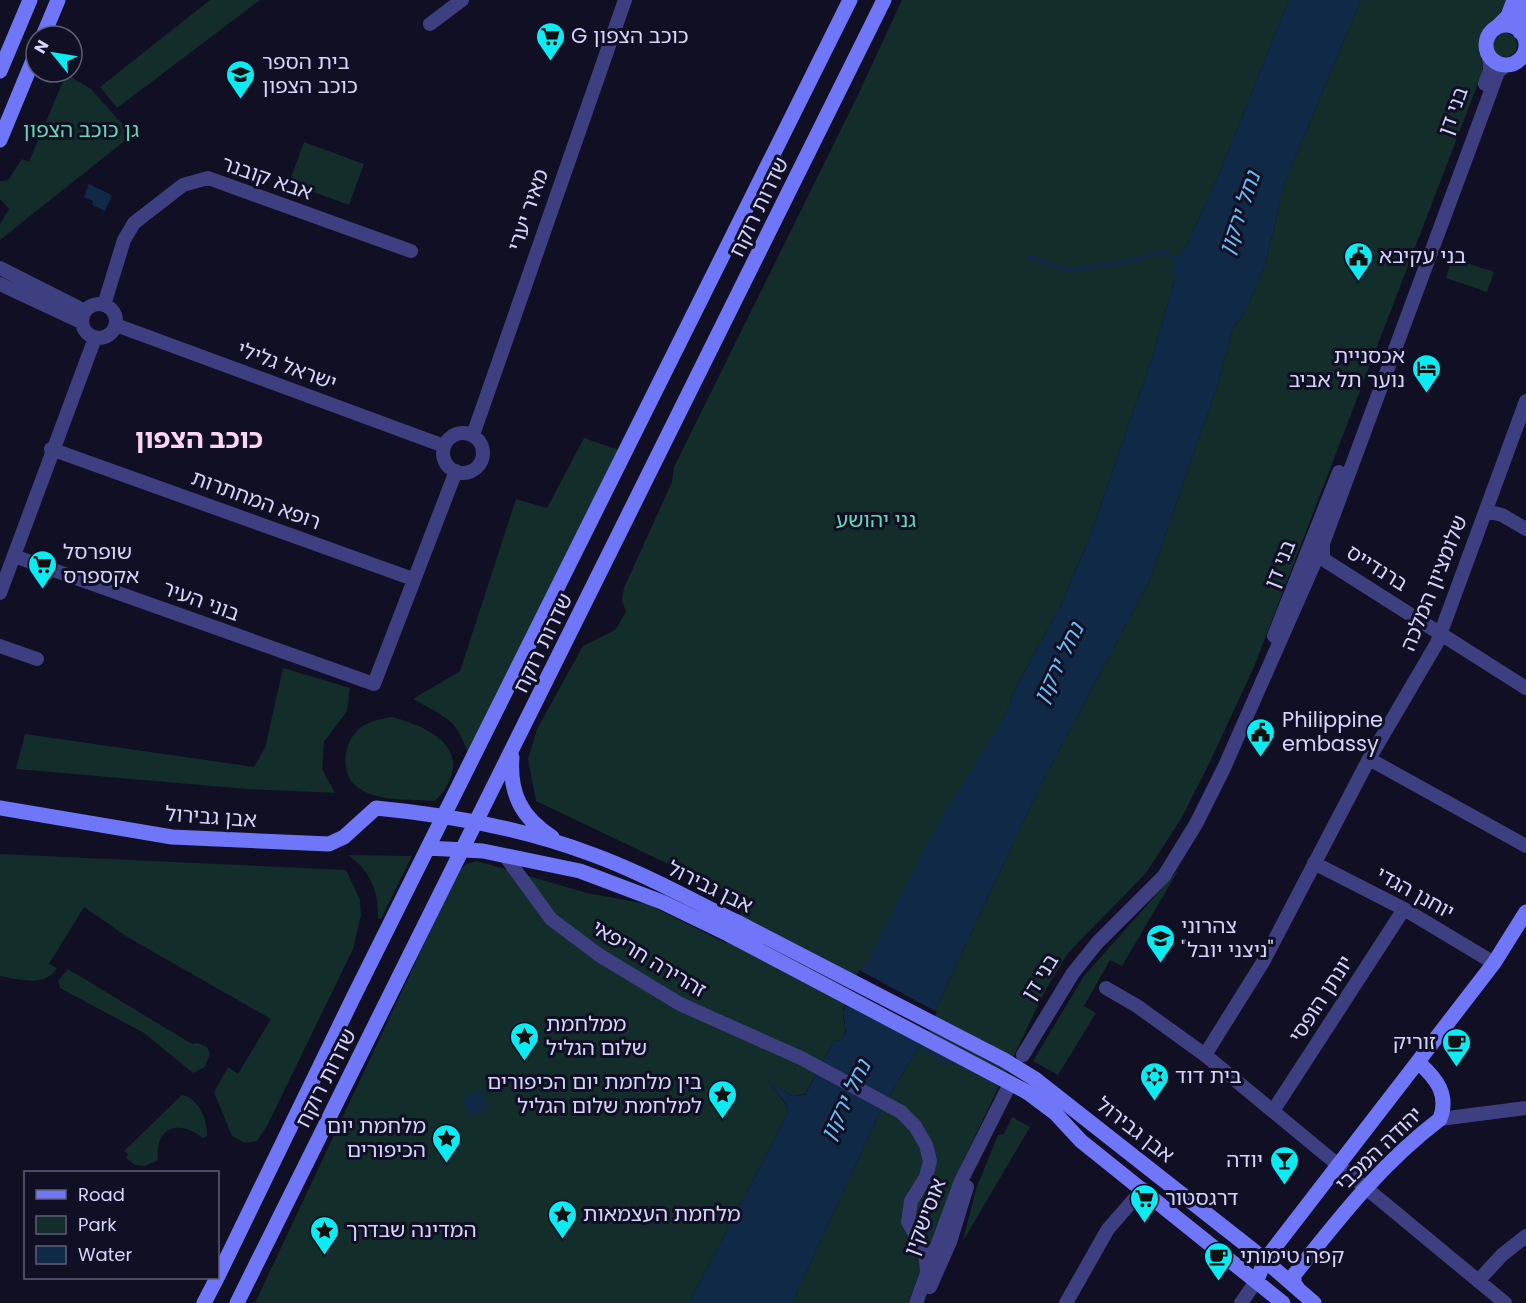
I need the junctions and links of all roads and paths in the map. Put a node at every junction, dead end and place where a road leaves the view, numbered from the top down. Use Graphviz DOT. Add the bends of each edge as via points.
graph roads {
  1 [pos="30,0"];
  2 [pos="58,0"];
  3 [pos="462,0"];
  4 [pos="625,0"];
  5 [pos="850,0"];
  6 [pos="884,0"];
  7 [pos="1514,0"];
  8 [pos="1525,0"];
  9 [pos="48,24"];
  10 [pos="430,24"];
  11 [pos="1496,28"];
  12 [pos="1524,40"];
  13 [pos="1489,56"];
  14 [pos="1515,65"];
  15 [pos="0,70"];
  16 [pos="24,82"];
  17 [pos="0,140"];
  18 [pos="411,251"];
  19 [pos="0,268"];
  20 [pos="0,284"];
  21 [pos="104,305"];
  22 [pos="83,316"];
  23 [pos="116,325"];
  24 [pos="94,338"];
  25 [pos="1526,401"];
  26 [pos="1523,419"];
  27 [pos="473,435"];
  28 [pos="444,446"];
  29 [pos="51,449"];
  30 [pos="456,471"];
  31 [pos="1486,511"];
  32 [pos="1526,529"];
  33 [pos="14,556"];
  34 [pos="1321,560"];
  35 [pos="1298,574"];
  36 [pos="413,579"];
  37 [pos="0,592"];
  38 [pos="1441,633"];
  39 [pos="0,646"];
  40 [pos="37,659"];
  41 [pos="1526,688"];
  42 [pos="513,751"];
  43 [pos="1369,759"];
  44 [pos="0,807"];
  45 [pos="445,814"];
  46 [pos="478,821"];
  47 [pos="565,845"];
  48 [pos="1526,846"];
  49 [pos="428,848"];
  50 [pos="464,849"];
  51 [pos="506,857"];
  52 [pos="1314,864"];
  53 [pos="1404,909"];
  54 [pos="1526,912"];
  55 [pos="733,929"];
  56 [pos="1494,963"];
  57 [pos="1106,988"];
  58 [pos="1205,1055"];
  59 [pos="1419,1063"];
  60 [pos="1031,1085"];
  61 [pos="1008,1088"];
  62 [pos="1526,1108"];
  63 [pos="1273,1111"];
  64 [pos="1440,1119"];
  65 [pos="979,1148"];
  66 [pos="1338,1165"];
  67 [pos="1365,1186"];
  68 [pos="1143,1189"];
  69 [pos="955,1227"];
  70 [pos="910,1228"];
  71 [pos="1526,1236"];
  72 [pos="939,1240"];
  73 [pos="1265,1260"];
  74 [pos="927,1271"];
  75 [pos="219,1273"];
  76 [pos="216,1279"];
  77 [pos="1257,1280"];
  78 [pos="1478,1281"];
  79 [pos="1299,1290"];
  80 [pos="204,1303"];
  81 [pos="237,1303"];
  82 [pos="917,1303"];
  83 [pos="1066,1303"];
  84 [pos="1241,1303"];
  85 [pos="1283,1303"];
  86 [pos="1314,1303"];
  87 [pos="1505,1303"];
  1 -- 15 [label="main road"];
  2 -- 9 [label="main road"];
  3 -- 10 [label="street"];
  4 -- 27 [label="street, מאיר יערי"];
  5 -- 45 [label="main road, שדרות רוקח"];
  6 -- 42 [label="main road, שדרות רוקח"];
  7 -- 11 [label="main road" via="1508,16"];
  8 -- 12 [label="main road" via="1519,24"];
  11 -- 12 [label="main road" via="1509,26"];
  11 -- 13 [label="main road" via="1487,38"];
  12 -- 14 [label="main road" via="1522,56"];
  13 -- 14 [label="main road" via="1499,64"];
  13 -- 35 [label="street, בני דן" via="1490,70 1398,321"];
  14 -- 34 [label="street, בני דן" via="1498,72 1324,540"];
  16 -- 17 [label="main road"];
  18 -- 21 [label="street, אבא קובנר" via="208,178 198,179 183,185 128,231"];
  19 -- 22 [label="street"];
  20 -- 22 [label="street"];
  21 -- 22 [label="street" via="95,304"];
  21 -- 23 [label="street" via="115,314"];
  22 -- 24 [label="street" via="85,332"];
  23 -- 24 [label="street" via="106,337"];
  23 -- 28 [label="street, ישראל גלילי"];
  24 -- 29 [label="street"];
  25 -- 26 [label="street, שלומציון המלכה"];
  26 -- 31 [label="street, שלומציון המלכה"];
  27 -- 28 [label="street" via="453,435"];
  27 -- 30 [label="street" via="483,451 480,464 469,472"];
  28 -- 30 [label="street" via="444,458"];
  29 -- 33 [label="street"];
  29 -- 36 [label="street, רופא המחתרות"];
  30 -- 36 [label="street"];
  31 -- 32 [label="street"];
  31 -- 38 [label="street, שלומציון המלכה"];
  33 -- 36 [label="street, בוני העיר" via="374,684"];
  33 -- 37 [label="street"];
  34 -- 35 [label="street, ברנדייס" via="1308,563"];
  34 -- 35 [label="street, בני דן" via="1196,824 1164,876 1097,943 1073,973 1026,1050 1067,969 1151,878 1189,819 1263,664"];
  34 -- 38 [label="street, ברנדייס"];
  38 -- 41 [label="street, ברנדייס"];
  38 -- 43 [label="street, שלומציון המלכה"];
  39 -- 40 [label="street"];
  42 -- 46 [label="main road, שדרות רוקח"];
  42 -- 47 [label="main road" via="513,786 519,807 535,826"];
  43 -- 48 [label="street"];
  43 -- 52 [label="street, שלומציון המלכה"];
  44 -- 45 [label="main road, אבן גבירול" via="172,837 329,844 344,837 376,808"];
  45 -- 46 [label="main road, אבן גבירול"];
  45 -- 49 [label="main road, שדרות רוקח"];
  46 -- 47 [label="main road, אבן גבירול"];
  46 -- 50 [label="main road, שדרות רוקח"];
  47 -- 55 [label="main road, אבן גבירול" via="594,855"];
  49 -- 50 [label="main road, אבן גבירול"];
  49 -- 75 [label="main road, שדרות רוקח"];
  50 -- 51 [label="main road, אבן גבירול"];
  50 -- 81 [label="main road, שדרות רוקח"];
  51 -- 55 [label="main road, אבן גבירול" via="608,879"];
  51 -- 70 [label="street, זהרירה חריפאי" via="552,919 599,955 703,1016 801,1058 901,1112 915,1126 930,1161 926,1177 910,1201"];
  52 -- 53 [label="street, יוחנן הגדי"];
  52 -- 58 [label="street, שלומציון המלכה" via="1263,962"];
  53 -- 56 [label="street, יוחנן הגדי"];
  53 -- 63 [label="street, יונתן הופסי"];
  54 -- 56 [label="main road, יהודה המכבי"];
  55 -- 60 [label="main road, אבן גבירול, bridge"];
  56 -- 59 [label="main road, יהודה המכבי"];
  57 -- 58 [label="street"];
  58 -- 63 [label="street"];
  59 -- 64 [label="main road, יהודה המכבי" via="1436,1078 1444,1098"];
  59 -- 66 [label="main road, יהודה המכבי"];
  60 -- 68 [label="main road, אבן גבירול" via="1081,1141"];
  60 -- 73 [label="main road, אבן גבירול"];
  61 -- 65 [label="street, אוסישקין"];
  62 -- 64 [label="street"];
  63 -- 66 [label="street"];
  64 -- 67 [label="main road, יהודה המכבי"];
  65 -- 69 [label="street, אוסישקין"];
  65 -- 72 [label="street, אוסישקין" via="960,1181"];
  66 -- 67 [label="street"];
  66 -- 73 [label="main road, יהודה המכבי"];
  67 -- 78 [label="street"];
  67 -- 79 [label="main road, יהודה המכבי" via="1294,1275"];
  68 -- 77 [label="main road, אבן גבירול"];
  68 -- 83 [label="street" via="1108,1229"];
  69 -- 72 [label="street"];
  69 -- 82 [label="street, אוסישקין" via="927,1294"];
  70 -- 72 [label="street" via="923,1237"];
  70 -- 74 [label="street" via="925,1251"];
  71 -- 78 [label="street"];
  72 -- 74 [label="street, אוסישקין"];
  73 -- 77 [label="main road, יהודה המכבי"];
  73 -- 79 [label="main road, אבן גבירול"];
  74 -- 82 [label="street, אוסישקין"];
  76 -- 80 [label="main road, שדרות רוקח"];
  77 -- 84 [label="street"];
  77 -- 85 [label="main road, אבן גבירול"];
  78 -- 87 [label="street"];
  79 -- 86 [label="main road, אבן גבירול"];
}
